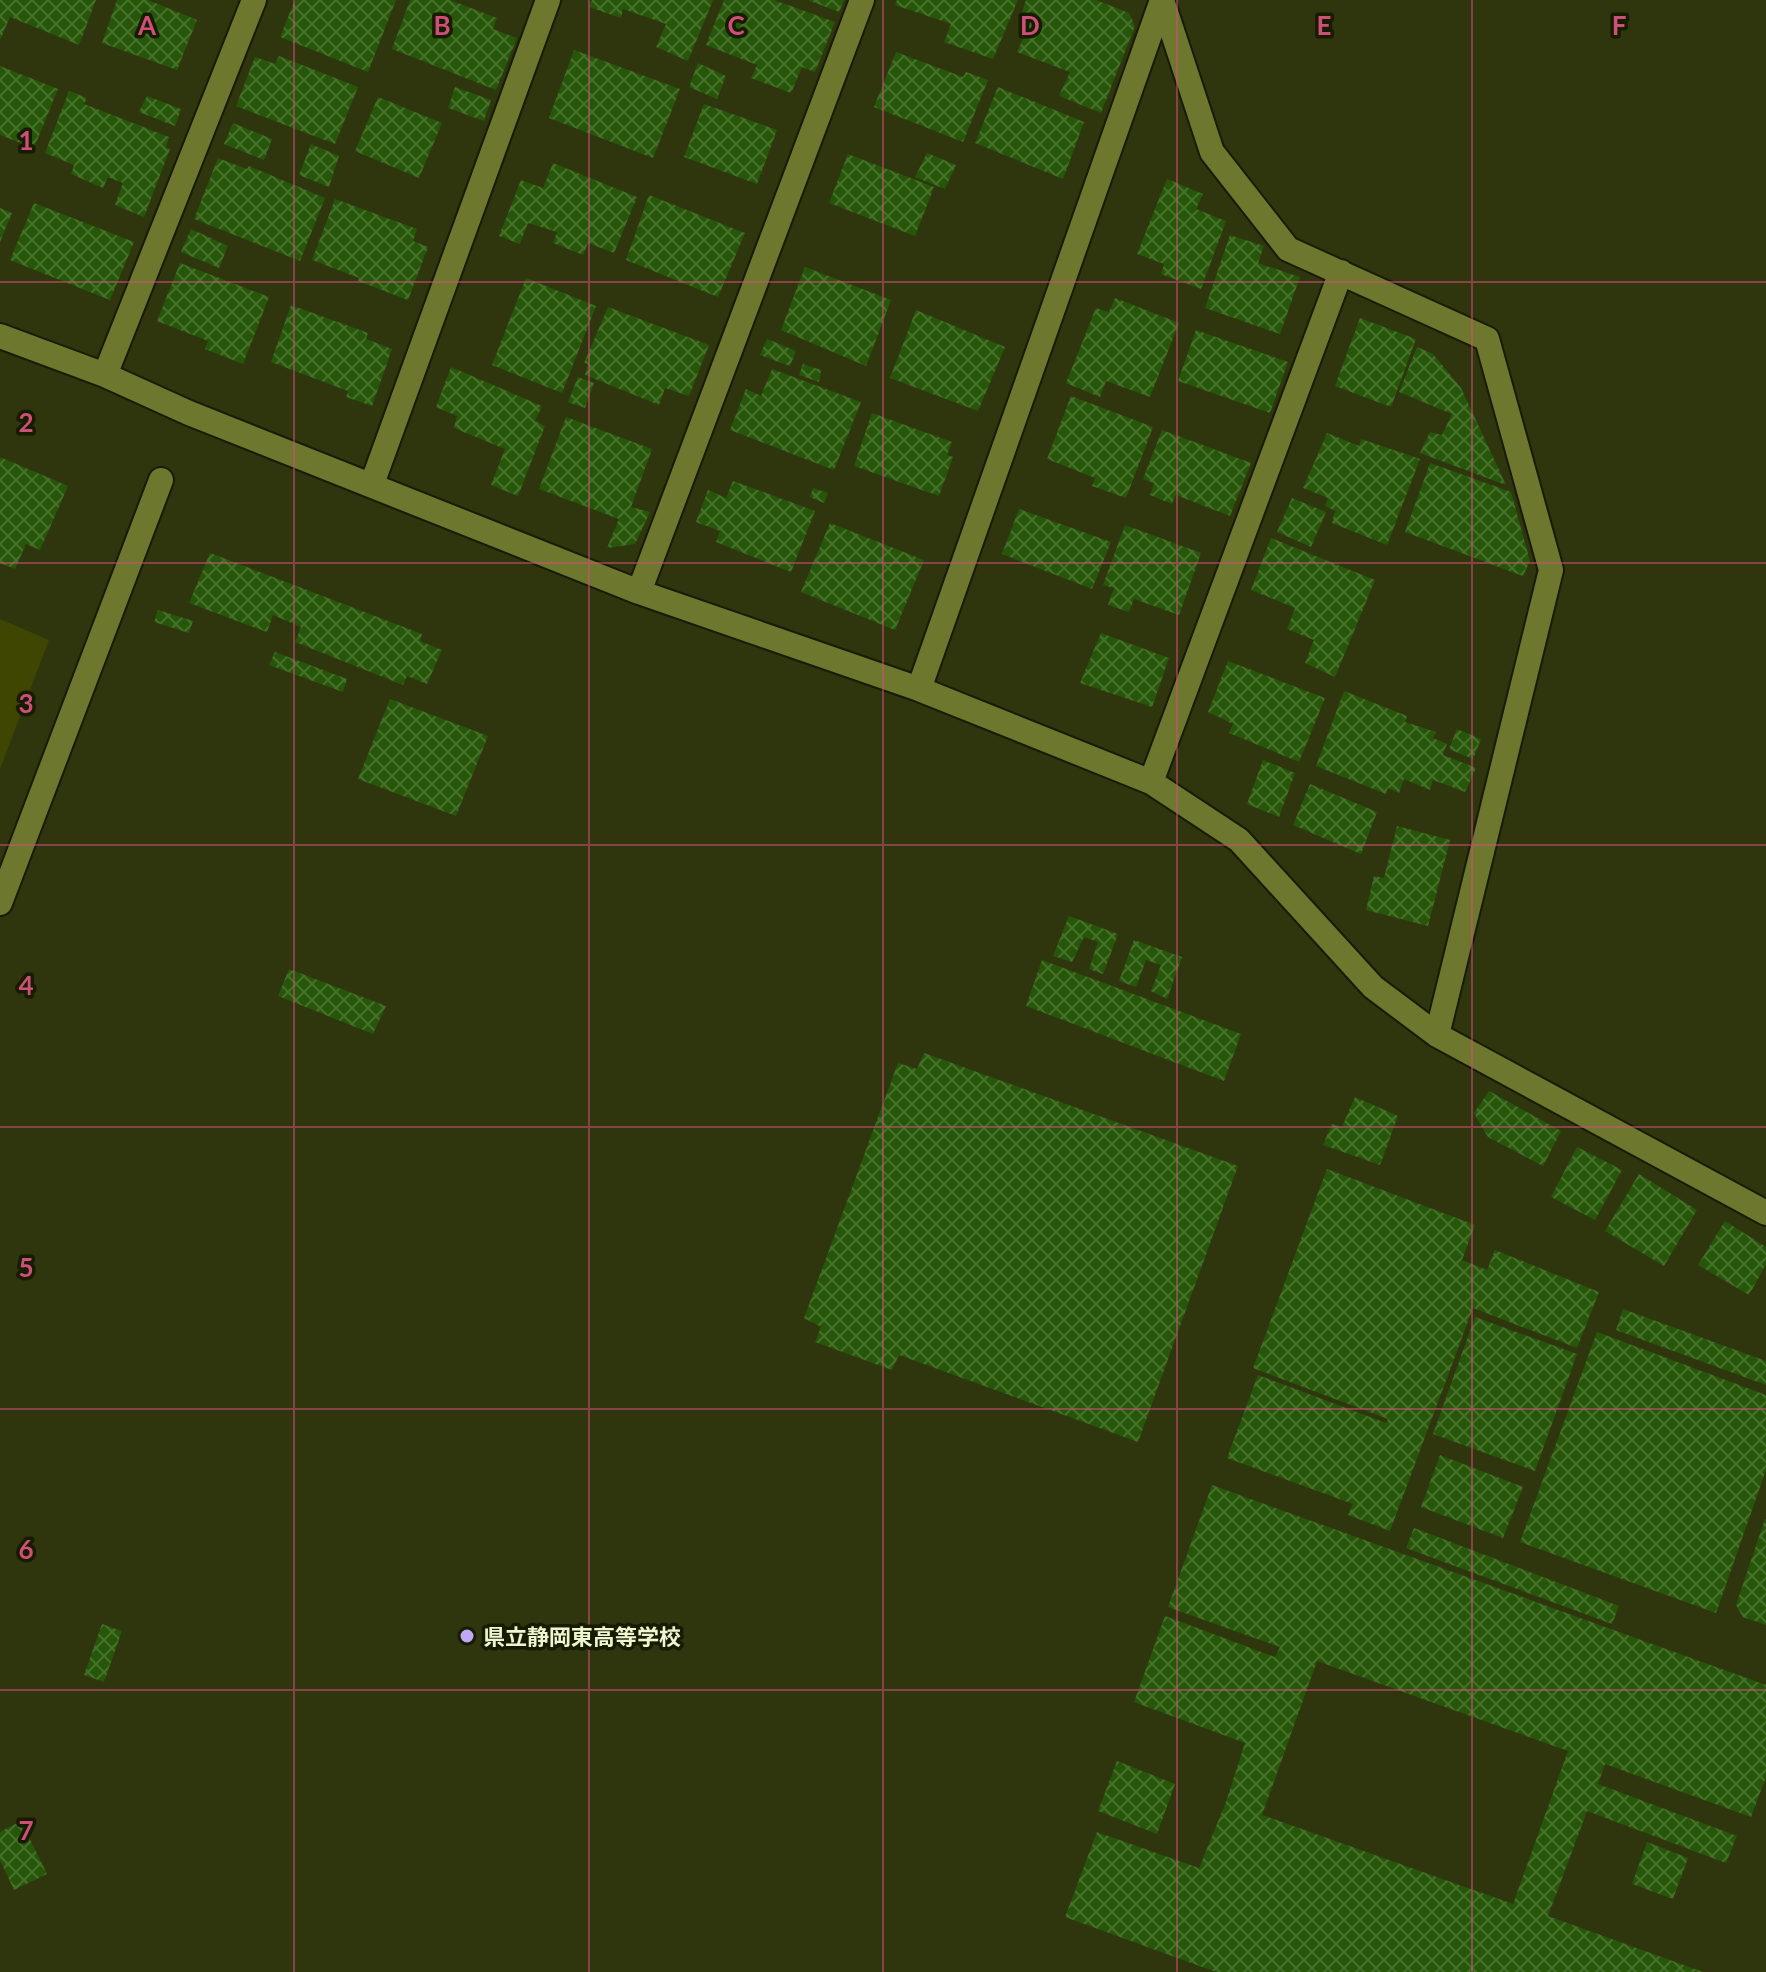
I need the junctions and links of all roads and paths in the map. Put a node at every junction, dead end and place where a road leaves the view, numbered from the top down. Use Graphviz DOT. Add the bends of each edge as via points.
graph roads {
  1 [pos="254,0"];
  2 [pos="548,0"];
  3 [pos="862,0"];
  4 [pos="1162,0"];
  5 [pos="1341,272"];
  6 [pos="0,336"];
  7 [pos="105,375"];
  8 [pos="161,480"];
  9 [pos="372,484"];
  10 [pos="639,592"];
  11 [pos="919,689"];
  12 [pos="1151,782"];
  13 [pos="0,903"];
  14 [pos="1437,1035"];
  15 [pos="1766,1213"];
  1 -- 7 [label="street"];
  2 -- 9 [label="street"];
  3 -- 10 [label="street"];
  4 -- 5 [label="street" via="1212,152 1288,249"];
  4 -- 11 [label="street"];
  5 -- 12 [label="street"];
  5 -- 14 [label="street" via="1487,339 1551,570"];
  6 -- 7 [label="street"];
  7 -- 9 [label="street"];
  8 -- 13 [label="street"];
  9 -- 10 [label="street"];
  10 -- 11 [label="street"];
  11 -- 12 [label="street"];
  12 -- 14 [label="street" via="1239,840 1373,987"];
  14 -- 15 [label="street"];
}
